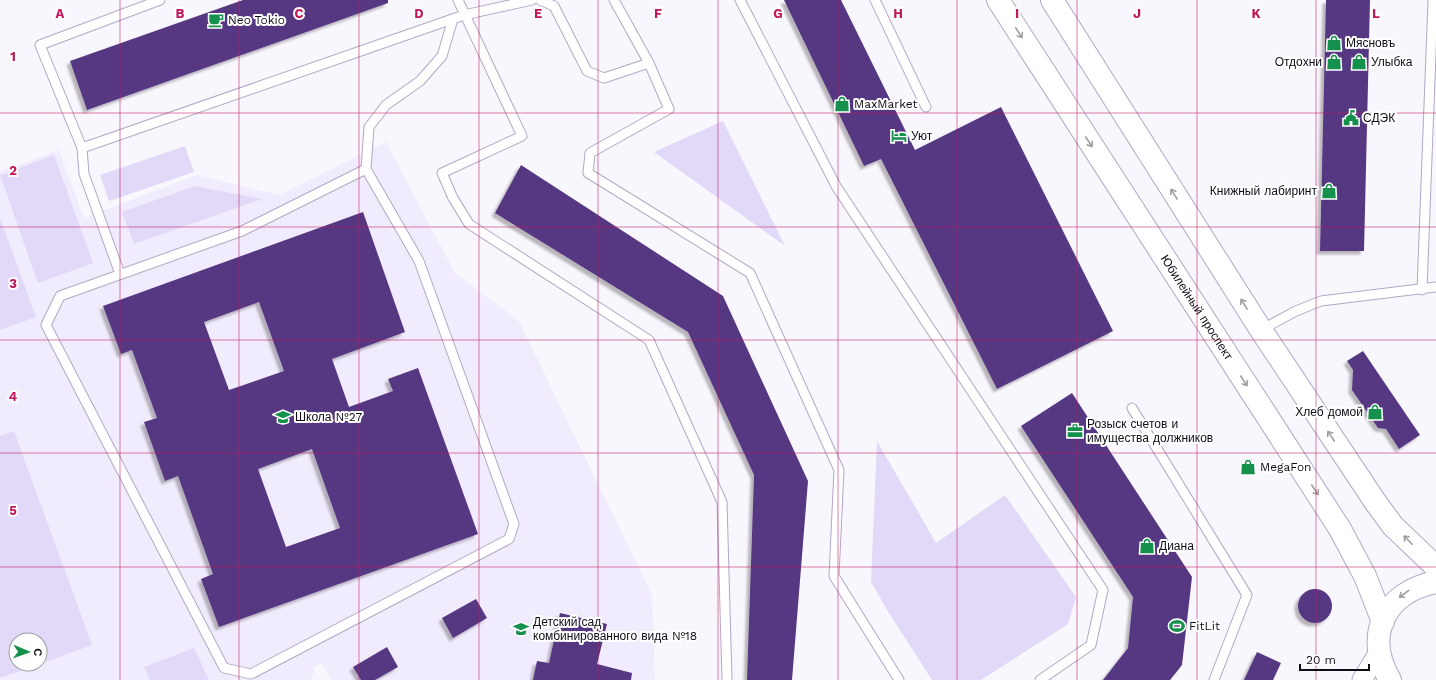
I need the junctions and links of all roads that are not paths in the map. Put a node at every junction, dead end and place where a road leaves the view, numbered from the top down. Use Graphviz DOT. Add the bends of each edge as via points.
graph roads {
  1 [pos="160,0"];
  2 [pos="458,0"];
  3 [pos="532,0"];
  4 [pos="540,0"];
  5 [pos="614,0"];
  6 [pos="740,0"];
  7 [pos="875,0"];
  8 [pos="998,0"];
  9 [pos="1052,0"];
  10 [pos="1433,0"];
  11 [pos="464,15"];
  12 [pos="453,19"];
  13 [pos="648,63"];
  14 [pos="926,107"];
  15 [pos="82,148"];
  16 [pos="366,169"];
  17 [pos="120,274"];
  18 [pos="1436,287"];
  19 [pos="1422,290"];
  20 [pos="1260,330"];
  21 [pos="1132,408"];
  22 [pos="1436,567"];
  23 [pos="1436,582"];
  24 [pos="1383,622"];
  25 [pos="1379,652"];
  26 [pos="727,680"];
  27 [pos="899,680"];
  28 [pos="1040,680"];
  29 [pos="1214,680"];
  30 [pos="1362,680"];
  31 [pos="1390,680"];
  1 -- 15 [label="lane" via="40,45"];
  2 -- 11 [label="lane"];
  3 -- 11 [label="lane"];
  4 -- 13 [label="lane" via="554,6 587,71 604,78"];
  5 -- 13 [label="lane"];
  6 -- 28 [label="lane" via="836,186 1103,590 1090,645"];
  7 -- 14 [label="lane"];
  8 -- 24 [label="main road, Юбилейный проспект, one-way" via="1340,529 1365,576"];
  20 -- 9 [label="main road, one-way"];
  10 -- 19 [label="lane"];
  11 -- 12 [label="lane"];
  11 -- 26 [label="lane" via="522,136 442,173 469,224 649,340 722,502"];
  12 -- 15 [label="lane"];
  12 -- 16 [label="lane" via="442,56 420,81 386,104 369,127"];
  13 -- 27 [label="lane" via="669,109 590,152 588,174 750,273 840,470 834,576"];
  15 -- 17 [label="lane" via="84,174"];
  16 -- 17 [label="lane" via="242,231"];
  16 -- 17 [label="lane" via="420,261 514,524 509,539 251,674 224,668 46,325 60,296"];
  18 -- 19 [label="lane"];
  19 -- 20 [label="lane" via="1321,301"];
  22 -- 20 [label="main road, one-way" via="1393,526"];
  21 -- 29 [label="lane" via="1247,595"];
  23 -- 24 [label="main road, one-way" via="1420,585 1405,593 1392,604"];
  24 -- 25 [label="main road" via="1379,635"];
  25 -- 30 [label="street"];
  25 -- 31 [label="main road" via="1383,668"];
}
